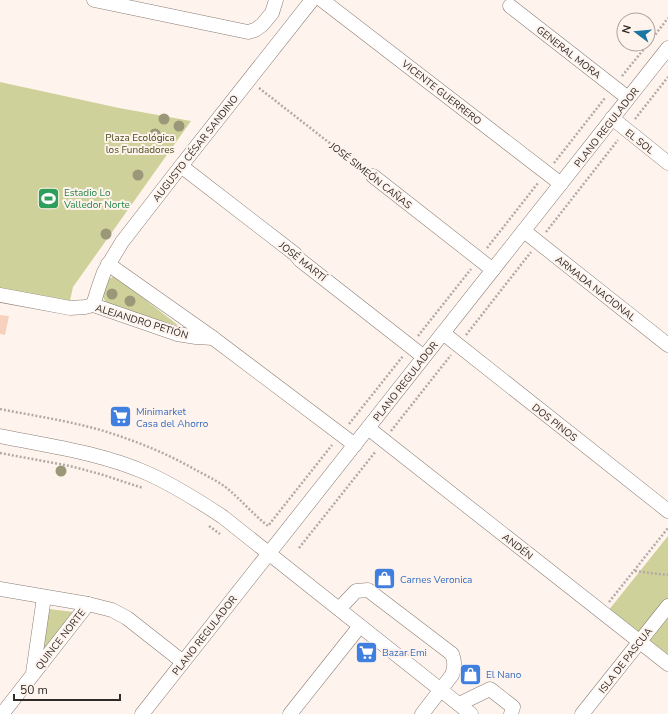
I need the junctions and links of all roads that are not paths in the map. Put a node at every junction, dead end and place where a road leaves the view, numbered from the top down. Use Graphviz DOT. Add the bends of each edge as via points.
graph roads {
  1 [pos="94,0"];
  2 [pos="276,0"];
  3 [pos="312,0"];
  4 [pos="322,0"];
  5 [pos="510,6"];
  6 [pos="668,48"];
  7 [pos="628,98"];
  8 [pos="612,118"];
  9 [pos="668,163"];
  10 [pos="181,166"];
  11 [pos="373,176"];
  12 [pos="561,184"];
  13 [pos="524,231"];
  14 [pos="108,264"];
  15 [pos="493,270"];
  16 [pos="0,295"];
  17 [pos="93,305"];
  18 [pos="443,333"];
  19 [pos="213,338"];
  20 [pos="668,345"];
  21 [pos="424,357"];
  22 [pos="368,428"];
  23 [pos="0,436"];
  24 [pos="355,445"];
  25 [pos="668,511"];
  26 [pos="268,554"];
  27 [pos="0,589"];
  28 [pos="44,597"];
  29 [pos="88,604"];
  30 [pos="668,606"];
  31 [pos="339,610"];
  32 [pos="360,626"];
  33 [pos="640,642"];
  34 [pos="183,662"];
  35 [pos="668,664"];
  36 [pos="32,675"];
  37 [pos="440,690"];
  38 [pos="459,704"];
  39 [pos="2,714"];
  40 [pos="142,714"];
  41 [pos="290,714"];
  42 [pos="422,714"];
  43 [pos="471,714"];
  44 [pos="511,714"];
  45 [pos="582,714"];
  1 -- 2 [label="street" via="248,32 262,25 272,13"];
  3 -- 10 [label="street, AUGUSTO CÉSAR SANDINO"];
  4 -- 12 [label="street, VICENTE GUERRERO"];
  5 -- 7 [label="street, GENERAL MORA"];
  6 -- 7 [label="street, PLANO REGULADOR"];
  7 -- 8 [label="street, PLANO REGULADOR"];
  8 -- 9 [label="street, EL SOL"];
  8 -- 12 [label="street, PLANO REGULADOR"];
  10 -- 14 [label="street, AUGUSTO CÉSAR SANDINO"];
  10 -- 21 [label="street, JOSÉ MARTÍ"];
  11 -- 15 [label="street, JOSÉ SIMEÓN CAÑAS"];
  12 -- 13 [label="street, PLANO REGULADOR"];
  13 -- 15 [label="street, PLANO REGULADOR"];
  13 -- 20 [label="street, ARMADA NACIONAL"];
  14 -- 17 [label="street, AUGUSTO CÉSAR SANDINO"];
  14 -- 19 [label="street, ALEJANDRO PETIÓN"];
  15 -- 18 [label="street, PLANO REGULADOR"];
  16 -- 17 [label="street, ALEJANDRO PETIÓN" via="70,308"];
  17 -- 19 [label="street, ALEJANDRO PETIÓN" via="176,334"];
  18 -- 21 [label="street, PLANO REGULADOR"];
  18 -- 25 [label="street, DOS PINOS"];
  19 -- 24 [label="street, ALEJANDRO PETIÓN"];
  21 -- 22 [label="street, PLANO REGULADOR"];
  22 -- 24 [label="street, PLANO REGULADOR"];
  22 -- 33 [label="street, ANDÉN"];
  23 -- 26 [label="street" via="112,460 148,474 166,482 223,517"];
  24 -- 26 [label="street, PLANO REGULADOR"];
  26 -- 31 [label="street"];
  26 -- 34 [label="street, PLANO REGULADOR"];
  27 -- 28 [label="street"];
  28 -- 29 [label="street"];
  28 -- 36 [label="street, QUINCE NORTE"];
  29 -- 34 [label="street" via="126,618"];
  29 -- 36 [label="street, QUINCE NORTE"];
  30 -- 33 [label="street, ISLA DE PASCUA"];
  31 -- 32 [label="street"];
  31 -- 37 [label="street" via="356,591 368,590 452,654 455,667"];
  32 -- 37 [label="street"];
  32 -- 41 [label="street"];
  33 -- 35 [label="street, ANDÉN"];
  33 -- 45 [label="street, ISLA DE PASCUA"];
  34 -- 40 [label="street, PLANO REGULADOR"];
  36 -- 39 [label="street, QUINCE NORTE"];
  37 -- 38 [label="street"];
  37 -- 42 [label="street"];
  38 -- 43 [label="street"];
  38 -- 44 [label="street" via="490,689 513,708"];
}
